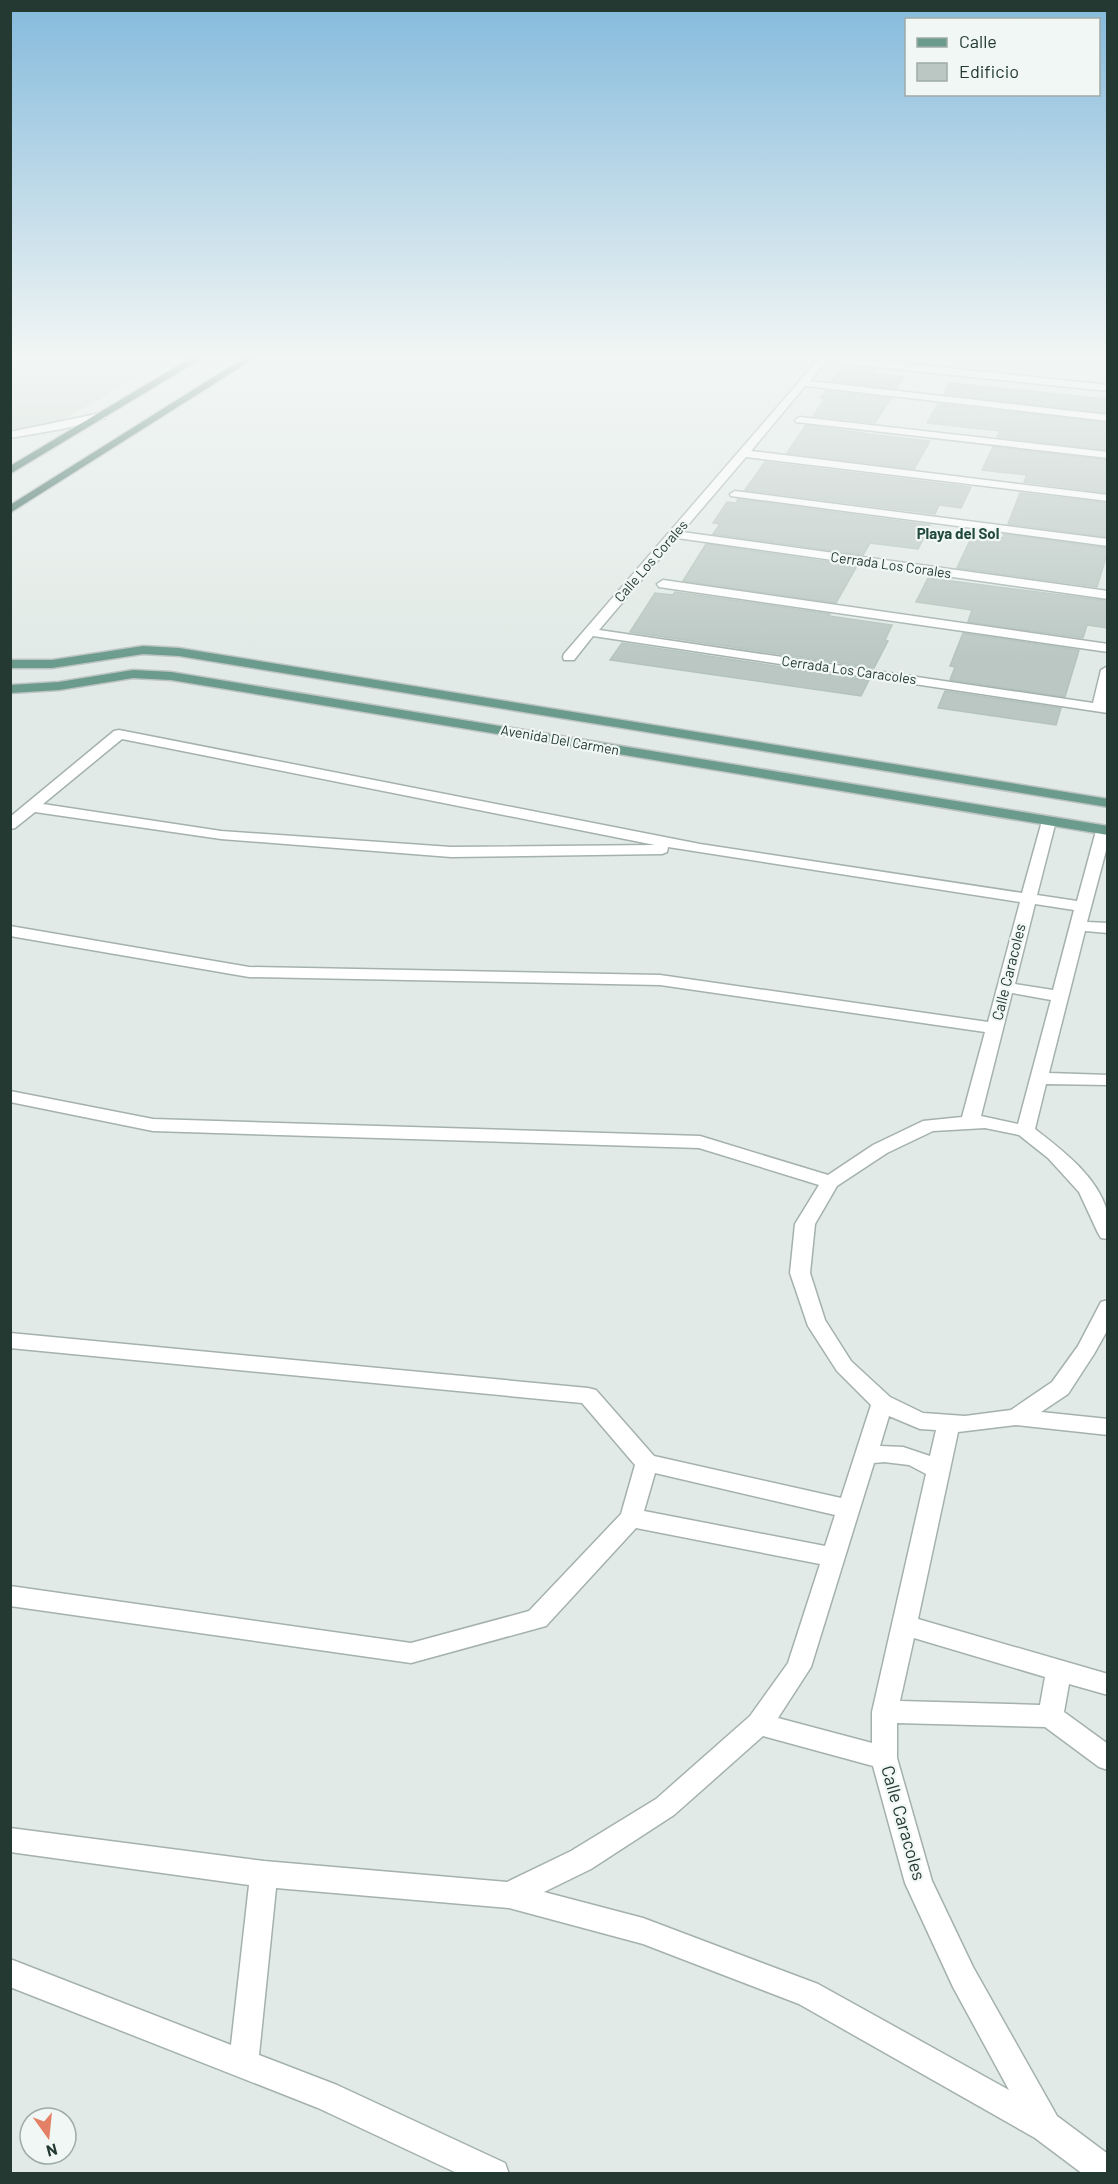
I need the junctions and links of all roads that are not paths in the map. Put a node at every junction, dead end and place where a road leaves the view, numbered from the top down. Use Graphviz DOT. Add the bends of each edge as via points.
graph roads {
  1 [pos="32,458"];
  2 [pos="92,458"];
  3 [pos="739,458"];
  4 [pos="783,458"];
  5 [pos="10,471"];
  6 [pos="735,494"];
  7 [pos="1107,498"];
  8 [pos="10,510"];
  9 [pos="674,534"];
  10 [pos="1107,543"];
  11 [pos="663,584"];
  12 [pos="1107,595"];
  13 [pos="590,632"];
  14 [pos="1107,648"];
  15 [pos="568,657"];
  16 [pos="10,664"];
  17 [pos="1107,670"];
  18 [pos="358,680"];
  19 [pos="10,689"];
  20 [pos="335,702"];
  21 [pos="1103,708"];
  22 [pos="924,773"];
  23 [pos="913,799"];
  24 [pos="1107,803"];
  25 [pos="31,807"];
  26 [pos="1049,821"];
  27 [pos="10,825"];
  28 [pos="1105,831"];
  29 [pos="700,849"];
  30 [pos="1028,898"];
  31 [pos="1083,907"];
  32 [pos="1078,926"];
  33 [pos="1107,928"];
  34 [pos="10,931"];
  35 [pos="1005,987"];
  36 [pos="1060,996"];
  37 [pos="995,1028"];
  38 [pos="1039,1078"];
  39 [pos="1107,1080"];
  40 [pos="10,1096"];
  41 [pos="970,1123"];
  42 [pos="1025,1131"];
  43 [pos="830,1182"];
  44 [pos="1107,1233"];
  45 [pos="1107,1307"];
  46 [pos="10,1340"];
  47 [pos="882,1403"];
  48 [pos="1016,1417"];
  49 [pos="949,1422"];
  50 [pos="1107,1427"];
  51 [pos="865,1457"];
  52 [pos="647,1463"];
  53 [pos="939,1471"];
  54 [pos="849,1509"];
  55 [pos="631,1518"];
  56 [pos="834,1557"];
  57 [pos="10,1596"];
  58 [pos="904,1625"];
  59 [pos="1059,1671"];
  60 [pos="1107,1684"];
  61 [pos="885,1712"];
  62 [pos="1050,1716"];
  63 [pos="759,1724"];
  64 [pos="884,1758"];
  65 [pos="1107,1759"];
  66 [pos="10,1840"];
  67 [pos="264,1874"];
  68 [pos="510,1895"];
  69 [pos="10,1973"];
  70 [pos="244,2063"];
  71 [pos="1046,2127"];
  72 [pos="1107,2173"];
  73 [pos="494,2174"];
  1 -- 5 [label="highway"];
  2 -- 8 [label="highway"];
  3 -- 9 [label="street, Calle Los Corales"];
  4 -- 7 [label="street"];
  6 -- 10 [label="street"];
  9 -- 12 [label="street, Cerrada Los Corales"];
  9 -- 13 [label="street, Calle Los Corales"];
  11 -- 14 [label="street"];
  13 -- 15 [label="street, Calle Los Corales"];
  13 -- 21 [label="street, Cerrada Los Caracoles"];
  16 -- 18 [label="main road, Avenida Del Carmen" via="52,664 152,650"];
  17 -- 21 [label="street"];
  18 -- 20 [label="main road"];
  18 -- 22 [label="main road, Avenida Del Carmen"];
  19 -- 20 [label="main road, Avenida Del Carmen" via="133,674 171,676"];
  20 -- 23 [label="main road, Avenida Del Carmen"];
  22 -- 23 [label="main road"];
  22 -- 24 [label="main road, Avenida Del Carmen"];
  23 -- 26 [label="main road, Avenida Del Carmen"];
  25 -- 27 [label="street"];
  25 -- 29 [label="street" via="221,835 451,852"];
  25 -- 29 [label="street" via="119,734"];
  26 -- 28 [label="main road, Avenida Del Carmen"];
  26 -- 30 [label="street, Calle Caracoles"];
  28 -- 31 [label="street"];
  29 -- 30 [label="street"];
  30 -- 31 [label="street"];
  30 -- 35 [label="street, Calle Caracoles"];
  31 -- 32 [label="street"];
  32 -- 33 [label="street"];
  32 -- 36 [label="street"];
  34 -- 37 [label="street" via="249,972 660,980"];
  35 -- 36 [label="street"];
  35 -- 37 [label="street, Calle Caracoles"];
  36 -- 38 [label="street"];
  37 -- 41 [label="street, Calle Caracoles"];
  38 -- 39 [label="street"];
  38 -- 42 [label="street"];
  40 -- 43 [label="street" via="153,1125 700,1142"];
  41 -- 42 [label="street" via="985,1122"];
  41 -- 43 [label="street" via="930,1125 880,1149"];
  42 -- 44 [label="street" via="1054,1154 1087,1189"];
  43 -- 47 [label="street" via="805,1224 800,1273 815,1321 844,1366"];
  45 -- 48 [label="street" via="1087,1349 1060,1388"];
  46 -- 52 [label="street" via="588,1396"];
  47 -- 49 [label="street" via="920,1421"];
  47 -- 51 [label="street"];
  48 -- 49 [label="street" via="965,1424"];
  48 -- 50 [label="street"];
  49 -- 53 [label="street, Calle Caracoles"];
  51 -- 53 [label="street" via="895,1454"];
  51 -- 54 [label="street"];
  52 -- 54 [label="street"];
  52 -- 55 [label="street"];
  53 -- 58 [label="street, Calle Caracoles"];
  54 -- 56 [label="street"];
  55 -- 56 [label="street"];
  55 -- 57 [label="street" via="537,1618 411,1653"];
  56 -- 63 [label="street" via="799,1667"];
  58 -- 59 [label="street"];
  58 -- 61 [label="street, Calle Caracoles"];
  59 -- 60 [label="street"];
  59 -- 62 [label="street"];
  61 -- 62 [label="street"];
  61 -- 64 [label="street, Calle Caracoles"];
  62 -- 65 [label="street"];
  63 -- 64 [label="street"];
  63 -- 68 [label="street" via="665,1807 581,1860"];
  64 -- 71 [label="street, Calle Caracoles" via="919,1883 963,1977"];
  66 -- 67 [label="street"];
  67 -- 68 [label="street"];
  67 -- 70 [label="street"];
  68 -- 71 [label="street" via="643,1931 808,1994"];
  69 -- 70 [label="street"];
  70 -- 73 [label="street" via="326,2096"];
  71 -- 72 [label="street"];
}
